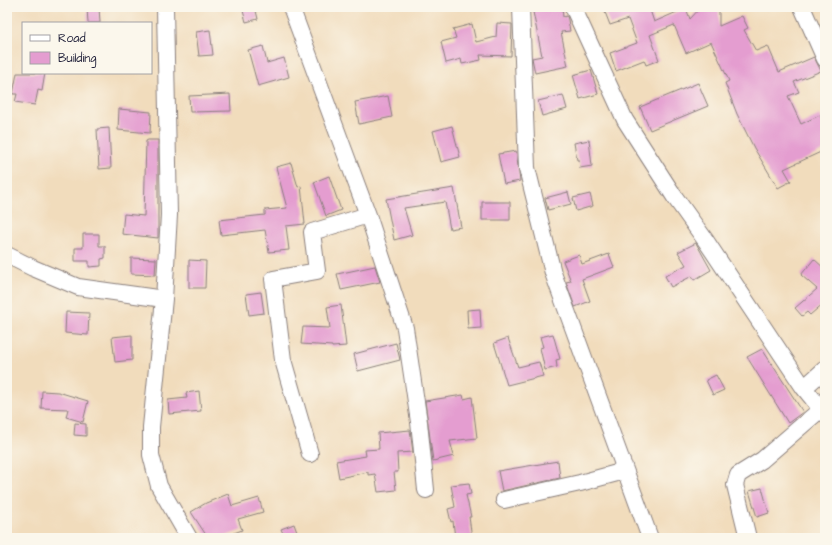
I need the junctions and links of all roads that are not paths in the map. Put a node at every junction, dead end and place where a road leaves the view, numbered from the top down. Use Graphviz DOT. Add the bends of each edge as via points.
graph roads {
  1 [pos="165,7"];
  2 [pos="291,7"];
  3 [pos="521,7"];
  4 [pos="573,7"];
  5 [pos="802,7"];
  6 [pos="825,59"];
  7 [pos="368,215"];
  8 [pos="7,255"];
  9 [pos="164,299"];
  10 [pos="825,369"];
  11 [pos="804,388"];
  12 [pos="823,412"];
  13 [pos="310,454"];
  14 [pos="624,466"];
  15 [pos="426,490"];
  16 [pos="504,500"];
  17 [pos="189,538"];
  18 [pos="650,538"];
  19 [pos="748,538"];
  1 -- 9 [label="street" via="169,215"];
  2 -- 7 [label="street"];
  3 -- 14 [label="street" via="527,168 553,273"];
  4 -- 11 [label="street" via="625,120"];
  5 -- 6 [label="street"];
  7 -- 13 [label="street" via="312,232 317,271 273,279 283,360"];
  7 -- 15 [label="street" via="405,328"];
  8 -- 9 [label="street" via="78,287"];
  9 -- 17 [label="street" via="151,427 151,455 159,486"];
  10 -- 11 [label="street"];
  11 -- 12 [label="street"];
  12 -- 19 [label="street" via="762,460 738,475 735,485"];
  14 -- 16 [label="street" via="617,473"];
  14 -- 18 [label="street"];
}
